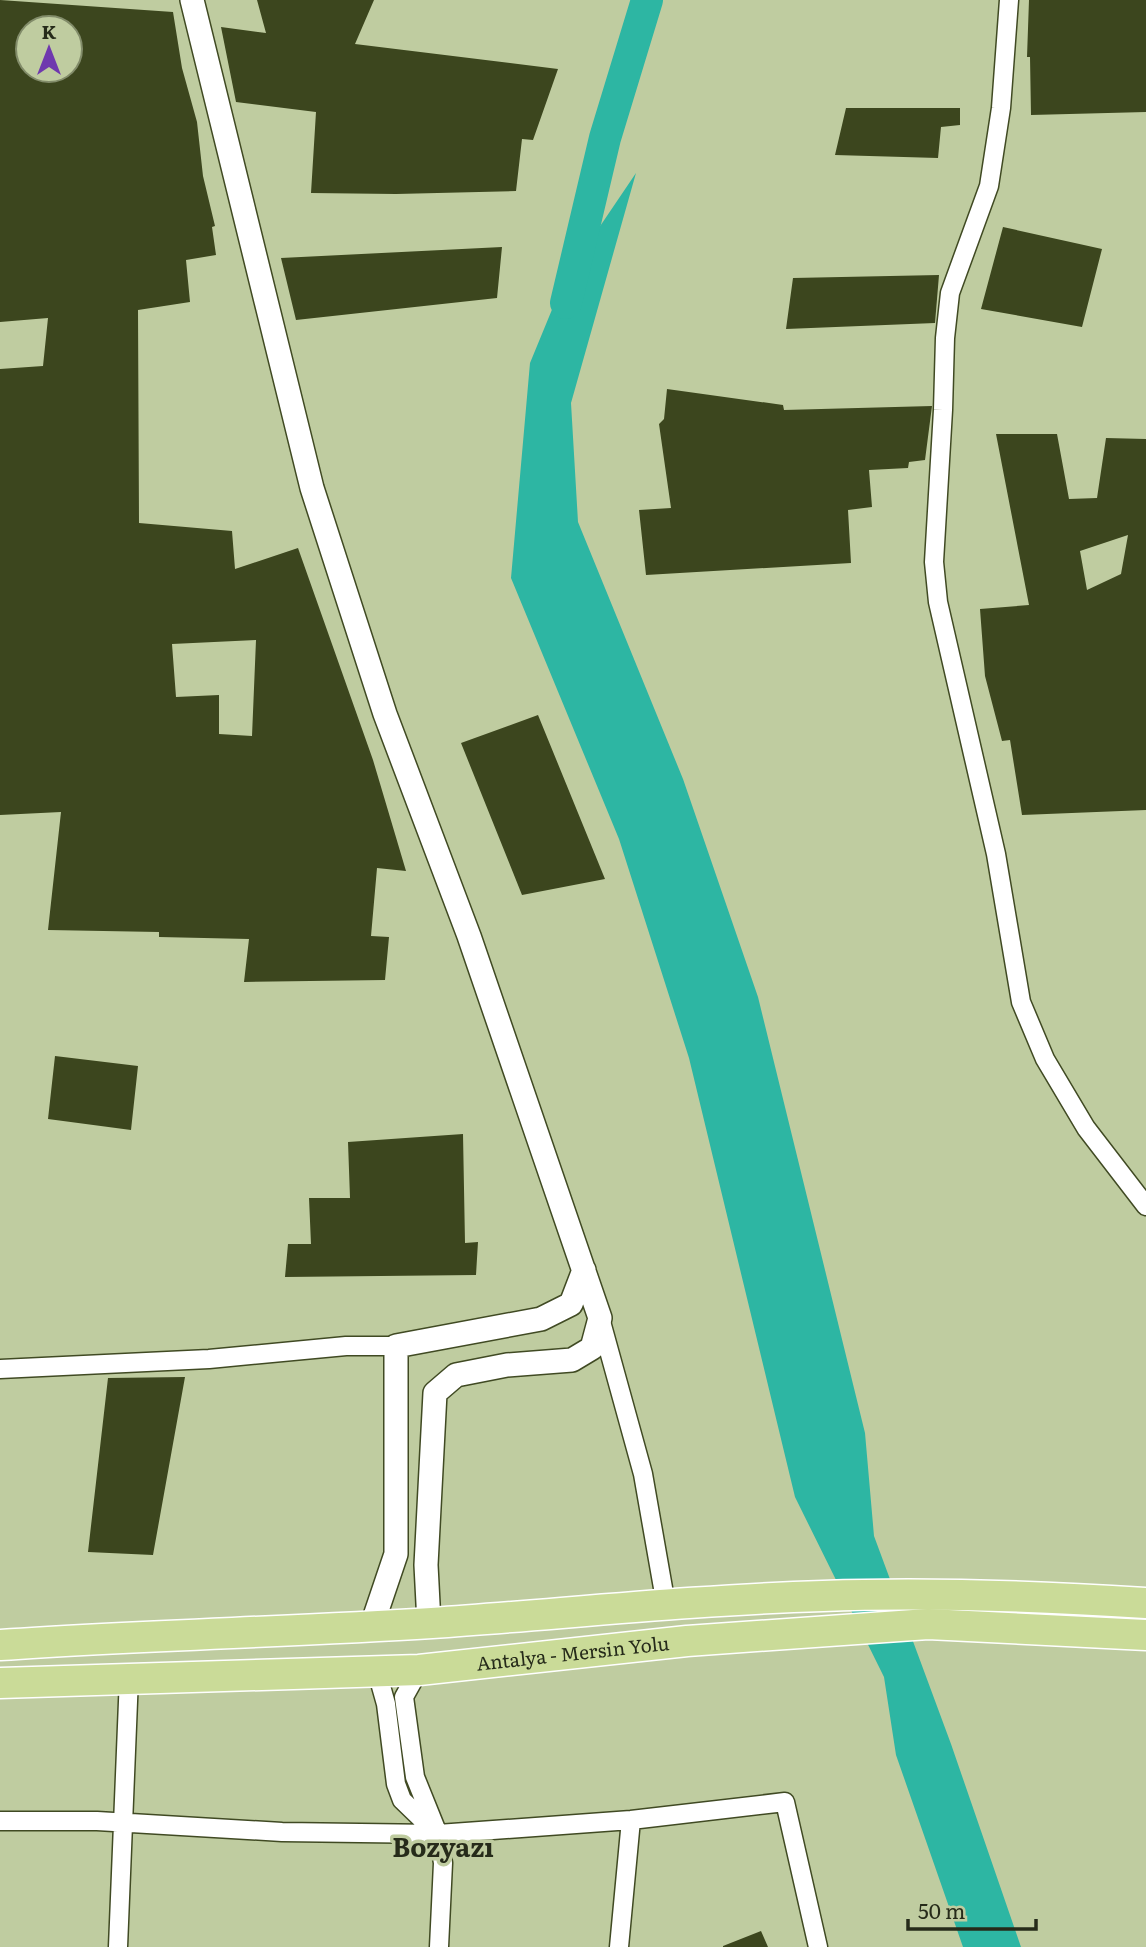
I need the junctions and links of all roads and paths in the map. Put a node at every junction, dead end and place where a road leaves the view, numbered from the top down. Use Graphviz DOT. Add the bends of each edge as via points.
graph roads {
  1 [pos="192,0"];
  2 [pos="1009,0"];
  3 [pos="1146,1206"];
  4 [pos="584,1270"];
  5 [pos="600,1318"];
  6 [pos="396,1346"];
  7 [pos="0,1369"];
  8 [pos="1146,1603"];
  9 [pos="666,1605"];
  10 [pos="429,1623"];
  11 [pos="372,1625"];
  12 [pos="1146,1635"];
  13 [pos="0,1645"];
  14 [pos="419,1670"];
  15 [pos="377,1672"];
  16 [pos="129,1678"];
  17 [pos="0,1683"];
  18 [pos="631,1820"];
  19 [pos="0,1821"];
  20 [pos="123,1823"];
  21 [pos="438,1834"];
  22 [pos="118,1947"];
  23 [pos="439,1947"];
  24 [pos="619,1947"];
  25 [pos="818,1947"];
  1 -- 4 [label="street" via="312,488 385,714 469,936"];
  2 -- 3 [label="street" via="1001,108 989,186 950,293 934,562 938,602 996,854 1021,1002 1045,1059 1086,1128"];
  4 -- 5 [label="street"];
  4 -- 6 [label="street" via="571,1304 541,1319"];
  5 -- 9 [label="street" via="643,1474"];
  5 -- 10 [label="street" via="592,1348 572,1360 456,1375 435,1394 426,1564"];
  6 -- 7 [label="street"];
  6 -- 11 [label="street" via="396,1554"];
  8 -- 9 [label="highway, Antalya - Mersin Yolu" via="925,1594"];
  9 -- 10 [label="highway, Antalya - Mersin Yolu"];
  10 -- 11 [label="highway, Antalya - Mersin Yolu"];
  10 -- 14 [label="highway" via="429,1656"];
  11 -- 13 [label="highway, Antalya - Mersin Yolu"];
  11 -- 15 [label="highway" via="362,1649"];
  12 -- 14 [label="highway, Antalya - Mersin Yolu" via="928,1624 687,1642"];
  14 -- 15 [label="highway, Antalya - Mersin Yolu"];
  14 -- 21 [label="street" via="404,1697 415,1777"];
  15 -- 16 [label="highway, Antalya - Mersin Yolu"];
  15 -- 21 [label="street" via="402,1800"];
  16 -- 17 [label="highway, Antalya - Mersin Yolu"];
  16 -- 20 [label="street"];
  18 -- 21 [label="street"];
  18 -- 24 [label="street"];
  18 -- 25 [label="street" via="785,1802"];
  19 -- 20 [label="street"];
  20 -- 21 [label="street"];
  20 -- 22 [label="street"];
  21 -- 23 [label="street" via="443,1863"];
}
